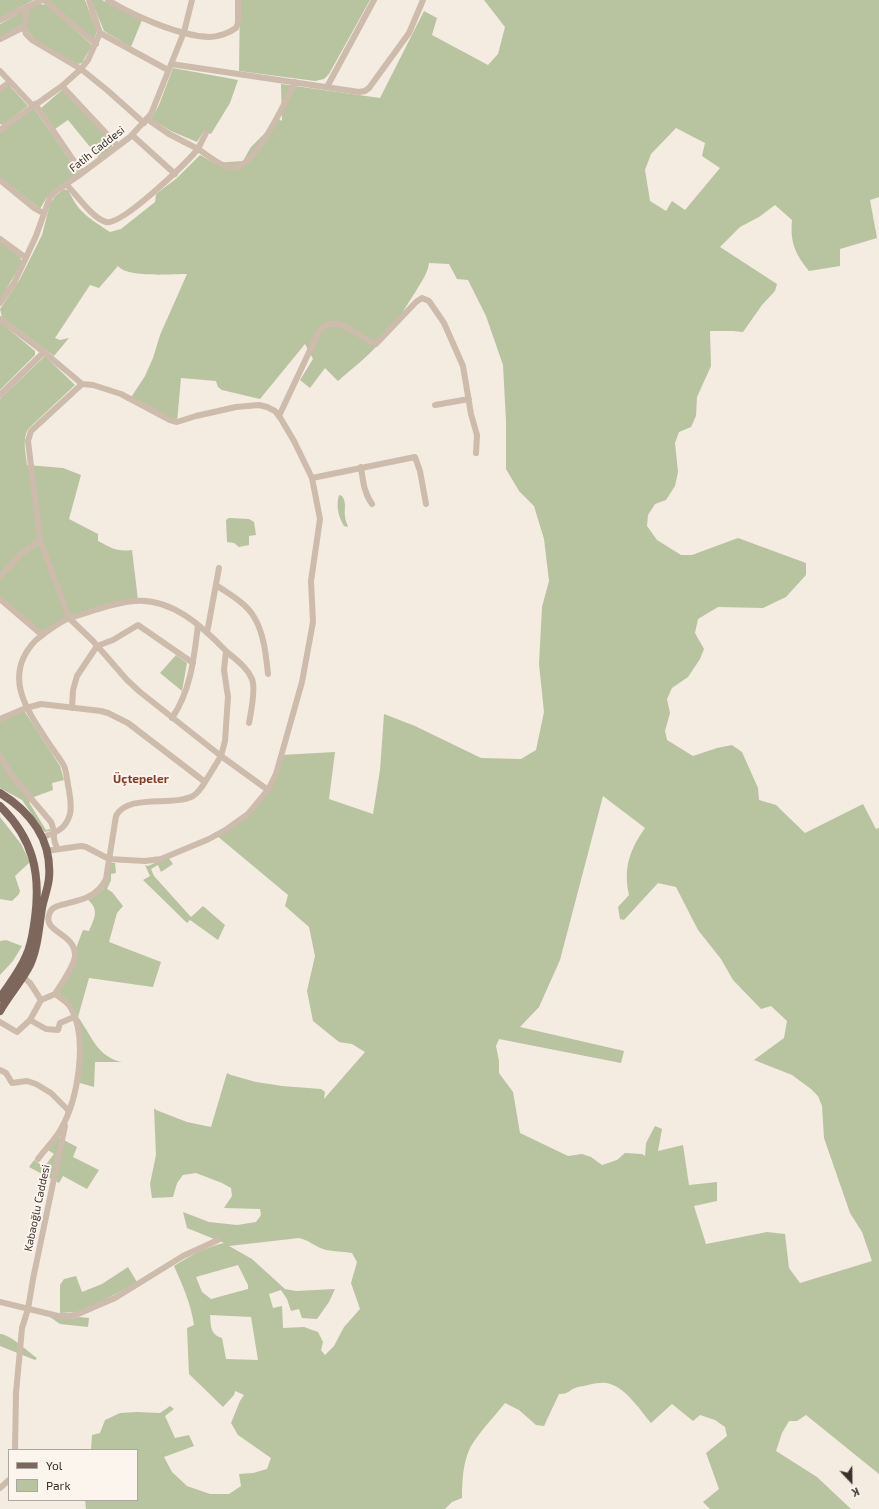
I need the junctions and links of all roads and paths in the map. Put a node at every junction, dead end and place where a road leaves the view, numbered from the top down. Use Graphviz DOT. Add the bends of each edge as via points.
graph roads {
  1 [pos="43,0"];
  2 [pos="89,0"];
  3 [pos="108,0"];
  4 [pos="192,0"];
  5 [pos="238,0"];
  6 [pos="374,0"];
  7 [pos="423,0"];
  8 [pos="27,7"];
  9 [pos="0,20"];
  10 [pos="24,27"];
  11 [pos="184,32"];
  12 [pos="100,33"];
  13 [pos="0,39"];
  14 [pos="96,44"];
  15 [pos="170,67"];
  16 [pos="81,69"];
  17 [pos="0,72"];
  18 [pos="10,82"];
  19 [pos="295,82"];
  20 [pos="62,86"];
  21 [pos="327,87"];
  22 [pos="0,90"];
  23 [pos="34,105"];
  24 [pos="145,121"];
  25 [pos="1,129"];
  26 [pos="206,133"];
  27 [pos="132,134"];
  28 [pos="118,146"];
  29 [pos="198,149"];
  30 [pos="82,173"];
  31 [pos="175,174"];
  32 [pos="0,180"];
  33 [pos="66,184"];
  34 [pos="43,213"];
  35 [pos="0,239"];
  36 [pos="26,258"];
  37 [pos="0,303"];
  38 [pos="0,319"];
  39 [pos="44,352"];
  40 [pos="82,384"];
  41 [pos="0,395"];
  42 [pos="469,400"];
  43 [pos="435,405"];
  44 [pos="279,416"];
  45 [pos="476,453"];
  46 [pos="361,467"];
  47 [pos="312,478"];
  48 [pos="372,504"];
  49 [pos="426,504"];
  50 [pos="40,540"];
  51 [pos="219,568"];
  52 [pos="0,576"];
  53 [pos="216,585"];
  54 [pos="0,599"];
  55 [pos="69,618"];
  56 [pos="198,625"];
  57 [pos="207,632"];
  58 [pos="42,635"];
  59 [pos="97,646"];
  60 [pos="226,651"];
  61 [pos="193,663"];
  62 [pos="268,674"];
  63 [pos="26,708"];
  64 [pos="72,708"];
  65 [pos="172,718"];
  66 [pos="0,719"];
  67 [pos="249,723"];
  68 [pos="0,756"];
  69 [pos="221,756"];
  70 [pos="205,782"];
  71 [pos="268,790"];
  72 [pos="0,793"];
  73 [pos="0,806"];
  74 [pos="54,834"];
  75 [pos="42,837"];
  76 [pos="27,844"];
  77 [pos="46,849"];
  78 [pos="58,849"];
  79 [pos="31,854"];
  80 [pos="109,859"];
  81 [pos="46,914"];
  82 [pos="23,977"];
  83 [pos="55,994"];
  84 [pos="0,998"];
  85 [pos="42,1000"];
  86 [pos="0,1011"];
  87 [pos="74,1017"];
  88 [pos="30,1020"];
  89 [pos="0,1022"];
  90 [pos="0,1070"];
  91 [pos="69,1111"];
  92 [pos="38,1158"];
  93 [pos="218,1240"];
  94 [pos="0,1302"];
  95 [pos="28,1309"];
  96 [pos="15,1449"];
  97 [pos="8,1481"];
  98 [pos="0,1488"];
  1 -- 8 [label="street"];
  1 -- 14 [label="street"];
  2 -- 12 [label="street"];
  3 -- 11 [label="street" via="148,20"];
  4 -- 11 [label="street, Fatih Caddesi"];
  5 -- 11 [label="street" via="238,23 234,30 209,37"];
  6 -- 21 [label="street"];
  7 -- 21 [label="street" via="409,33 369,88 359,92"];
  8 -- 9 [label="street"];
  8 -- 10 [label="street"];
  10 -- 13 [label="street"];
  10 -- 16 [label="street" via="26,34 37,44"];
  11 -- 15 [label="street, Fatih Caddesi"];
  12 -- 14 [label="street"];
  12 -- 15 [label="street"];
  14 -- 16 [label="street"];
  15 -- 19 [label="street"];
  15 -- 24 [label="street, Fatih Caddesi" via="154,109"];
  16 -- 20 [label="street"];
  16 -- 24 [label="street"];
  17 -- 18 [label="street"];
  18 -- 22 [label="street"];
  18 -- 23 [label="street"];
  19 -- 21 [label="street"];
  19 -- 29 [label="street" via="272,127 244,164 236,167 224,165"];
  20 -- 23 [label="street"];
  20 -- 28 [label="street"];
  23 -- 25 [label="street"];
  23 -- 30 [label="street"];
  24 -- 27 [label="street, Fatih Caddesi"];
  24 -- 29 [label="street"];
  26 -- 29 [label="street"];
  27 -- 28 [label="street, Fatih Caddesi"];
  27 -- 31 [label="street"];
  28 -- 30 [label="street, Fatih Caddesi"];
  29 -- 31 [label="street"];
  30 -- 33 [label="street, Fatih Caddesi"];
  31 -- 33 [label="street" via="120,218 110,222 93,214"];
  32 -- 34 [label="street"];
  33 -- 34 [label="street, Fatih Caddesi" via="50,197"];
  34 -- 36 [label="street, Fatih Caddesi"];
  35 -- 36 [label="street"];
  36 -- 37 [label="street, Fatih Caddesi" via="14,284"];
  38 -- 39 [label="street"];
  39 -- 40 [label="street"];
  39 -- 41 [label="street"];
  40 -- 44 [label="street" via="121,394 177,422 236,407 259,405 275,411"];
  40 -- 50 [label="street" via="29,436"];
  42 -- 43 [label="street"];
  42 -- 44 [label="street" via="463,366 455,346 429,301 422,298 376,344 354,330 340,325 324,325"];
  42 -- 45 [label="street" via="478,435"];
  44 -- 47 [label="street"];
  46 -- 47 [label="street"];
  46 -- 48 [label="street" via="367,497"];
  46 -- 49 [label="street" via="415,457"];
  47 -- 71 [label="street" via="320,518 311,581 313,622 302,682 276,774"];
  50 -- 52 [label="street" via="21,554"];
  50 -- 55 [label="street"];
  51 -- 53 [label="street"];
  53 -- 57 [label="street"];
  53 -- 62 [label="street" via="244,605 254,617 263,641"];
  54 -- 58 [label="street"];
  55 -- 56 [label="street" via="136,600 174,609"];
  55 -- 58 [label="street"];
  55 -- 59 [label="street"];
  56 -- 57 [label="street"];
  56 -- 61 [label="street"];
  57 -- 60 [label="street"];
  58 -- 63 [label="street" via="27,648 18,665 16,682"];
  59 -- 61 [label="street" via="138,625"];
  59 -- 64 [label="street" via="77,676"];
  59 -- 65 [label="street" via="127,680"];
  60 -- 67 [label="street" via="245,668 252,679"];
  60 -- 69 [label="street" via="224,670 228,697 225,741"];
  61 -- 65 [label="street" via="187,689"];
  63 -- 64 [label="street" via="41,704"];
  63 -- 66 [label="street"];
  63 -- 74 [label="street" via="64,765 66,773 71,807 63,828"];
  64 -- 70 [label="street" via="100,711 128,723"];
  65 -- 69 [label="street"];
  68 -- 74 [label="street" via="15,780 51,822"];
  69 -- 70 [label="street"];
  69 -- 71 [label="street"];
  70 -- 80 [label="street" via="196,794 186,799 137,803 118,811"];
  71 -- 80 [label="street" via="248,814 209,840 161,859"];
  72 -- 75 [label="main road" via="25,812"];
  73 -- 76 [label="main road" via="17,825"];
  74 -- 75 [label="street"];
  74 -- 78 [label="street"];
  75 -- 76 [label="main road" via="38,836"];
  75 -- 77 [label="main road"];
  76 -- 79 [label="main road"];
  77 -- 78 [label="street"];
  77 -- 79 [label="main road" via="38,854"];
  77 -- 81 [label="main road" via="49,878"];
  78 -- 80 [label="street" via="86,847"];
  79 -- 84 [label="main road" via="36,868 38,889 32,939 25,958"];
  80 -- 81 [label="street" via="106,879 97,892 84,899 56,907"];
  81 -- 82 [label="main road" via="31,963"];
  81 -- 83 [label="street" via="53,929 68,939 73,946 75,955"];
  82 -- 85 [label="street"];
  82 -- 86 [label="main road"];
  83 -- 85 [label="street"];
  83 -- 87 [label="street" via="70,1006"];
  85 -- 88 [label="street"];
  87 -- 88 [label="street" via="60,1024 58,1030 46,1029"];
  87 -- 91 [label="street" via="79,1036 78,1080"];
  88 -- 89 [label="street" via="16,1032"];
  90 -- 91 [label="street" via="4,1071 12,1083 31,1082 48,1090"];
  91 -- 92 [label="street" via="59,1132"];
  91 -- 95 [label="street, Kabaoğlu Caddesi" via="32,1279"];
  93 -- 95 [label="street" via="183,1256 115,1298 85,1312 65,1316"];
  94 -- 95 [label="street"];
  95 -- 96 [label="street, Kabaoğlu Caddesi" via="22,1328 17,1368"];
  97 -- 98 [label="street"];
}
